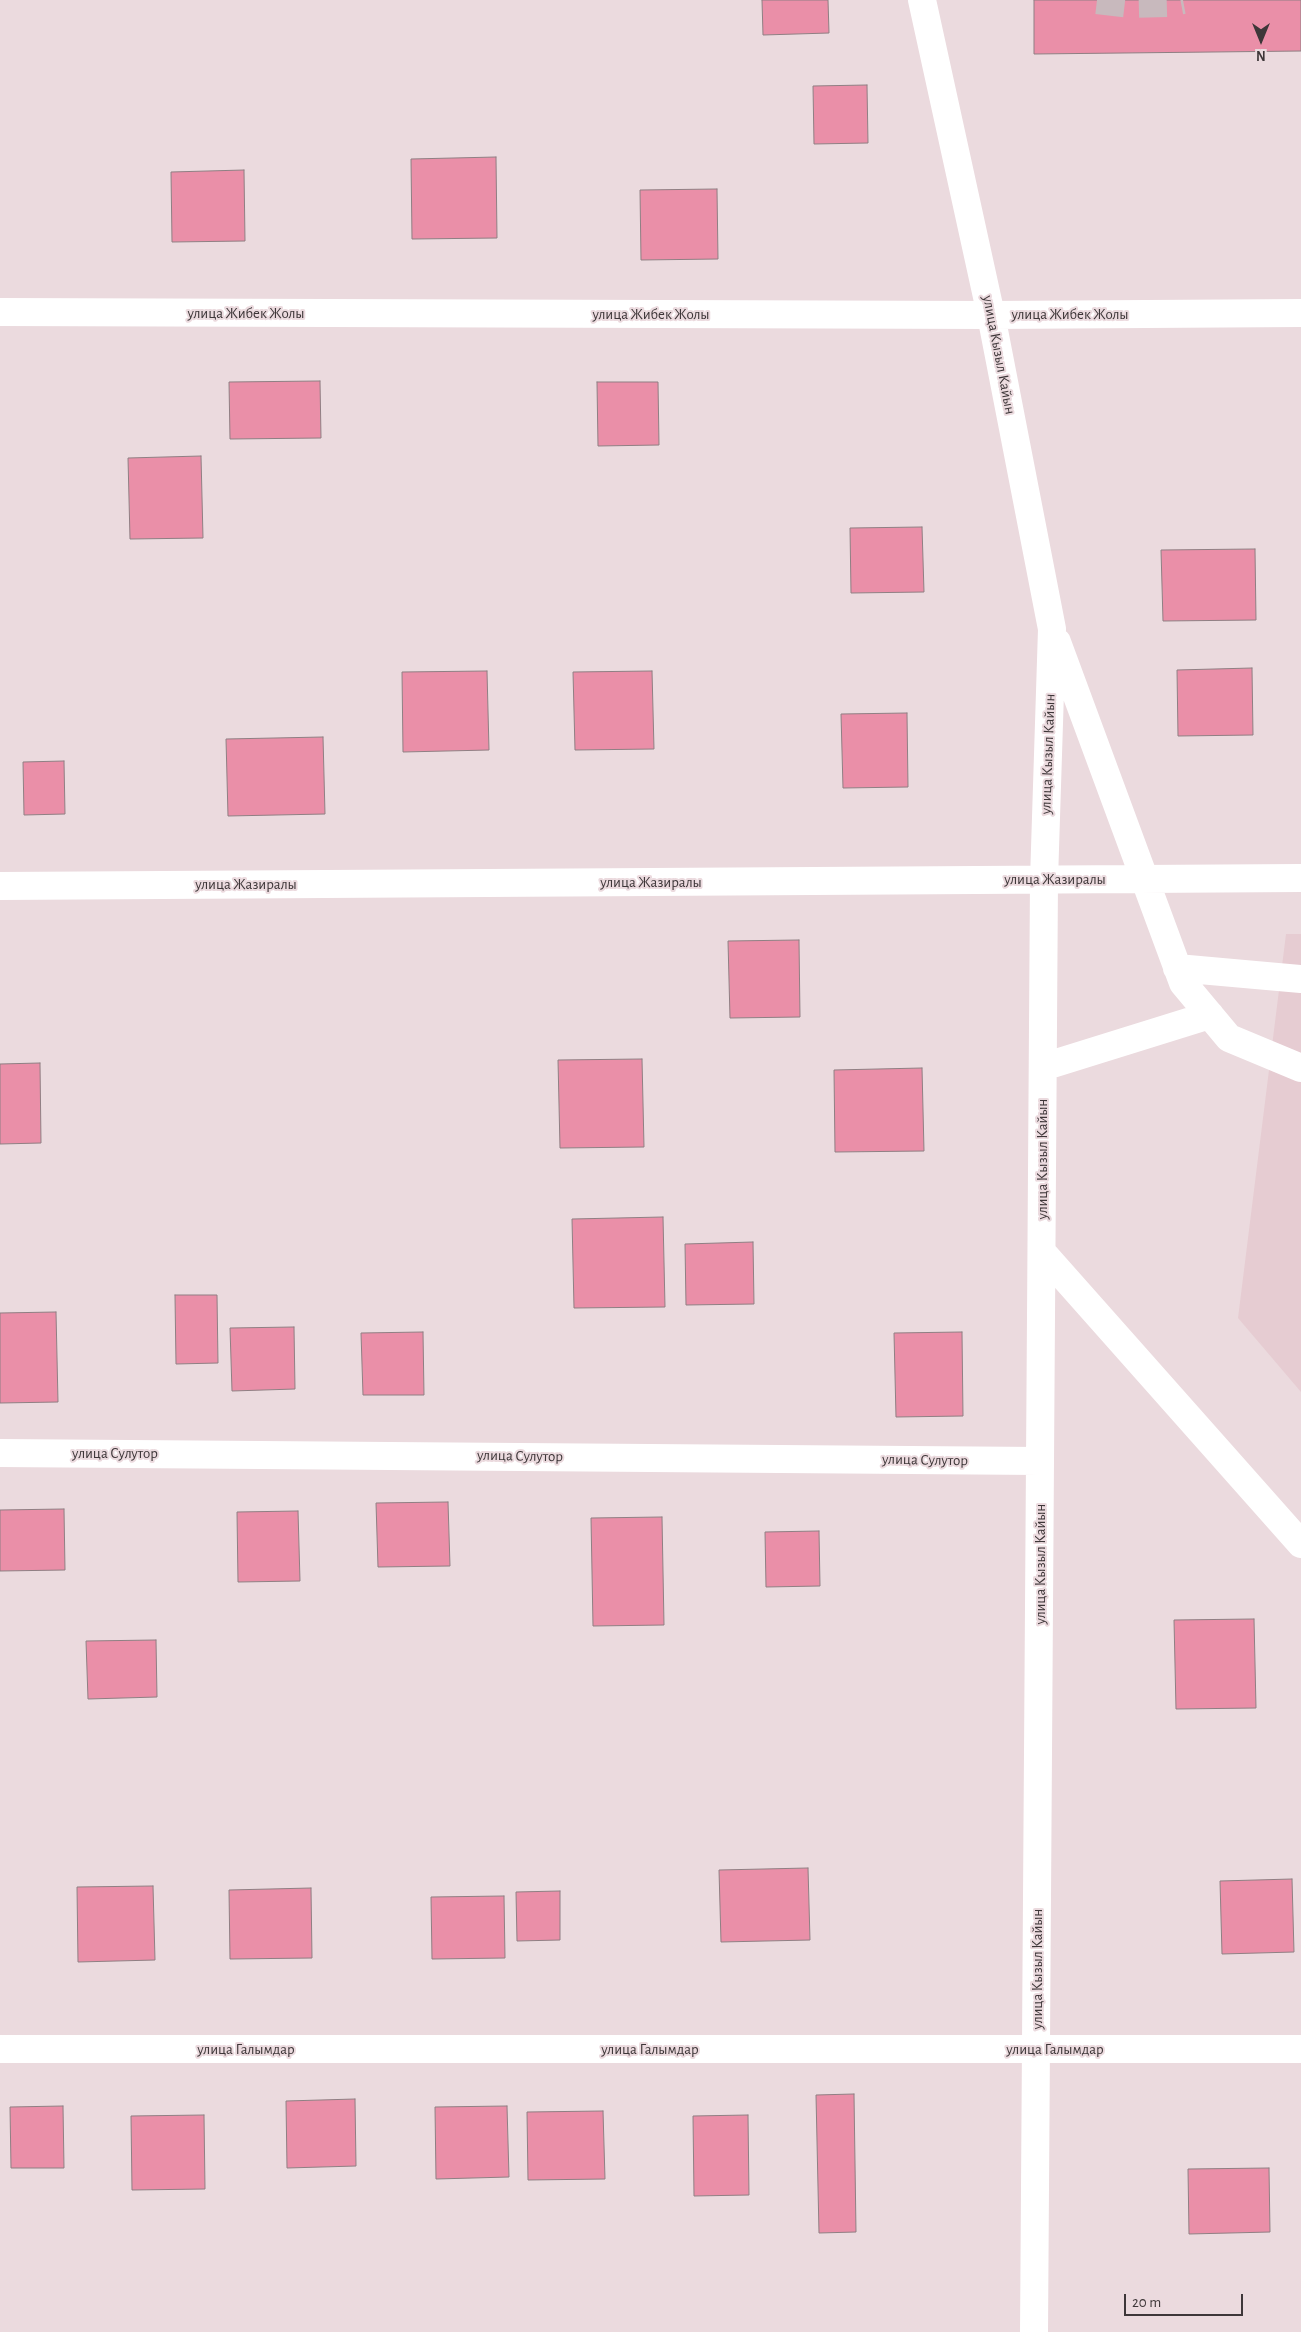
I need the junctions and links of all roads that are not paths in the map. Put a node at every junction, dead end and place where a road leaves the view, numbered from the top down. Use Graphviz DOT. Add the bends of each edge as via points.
graph roads {
  1 [pos="922,0"];
  2 [pos="0,312"];
  3 [pos="1301,313"];
  4 [pos="991,315"];
  5 [pos="1052,629"];
  6 [pos="1301,878"];
  7 [pos="1146,879"];
  8 [pos="1044,880"];
  9 [pos="0,886"];
  10 [pos="1177,968"];
  11 [pos="1301,979"];
  12 [pos="1210,1015"];
  13 [pos="1043,1067"];
  14 [pos="1301,1068"];
  15 [pos="1042,1252"];
  16 [pos="0,1453"];
  17 [pos="1040,1461"];
  18 [pos="1301,1544"];
  19 [pos="0,2049"];
  20 [pos="1036,2049"];
  21 [pos="1301,2049"];
  22 [pos="1034,2332"];
  1 -- 4 [label="street, улица Кызыл Кайын"];
  2 -- 4 [label="street, улица Жибек Жолы"];
  3 -- 4 [label="street, улица Жибек Жолы"];
  4 -- 5 [label="street, улица Кызыл Кайын"];
  5 -- 7 [label="street"];
  5 -- 8 [label="street, улица Кызыл Кайын"];
  6 -- 7 [label="street, улица Жазиралы"];
  7 -- 8 [label="street, улица Жазиралы"];
  7 -- 10 [label="street"];
  8 -- 9 [label="street, улица Жазиралы"];
  8 -- 13 [label="street, улица Кызыл Кайын"];
  10 -- 11 [label="street"];
  10 -- 12 [label="street" via="1183,983"];
  12 -- 13 [label="street"];
  12 -- 14 [label="street" via="1229,1038"];
  13 -- 15 [label="street, улица Кызыл Кайын"];
  15 -- 17 [label="street, улица Кызыл Кайын"];
  15 -- 18 [label="street"];
  16 -- 17 [label="street, улица Сулутор"];
  17 -- 20 [label="street, улица Кызыл Кайын"];
  19 -- 20 [label="street, улица Галымдар"];
  20 -- 21 [label="street, улица Галымдар"];
  20 -- 22 [label="street, улица Кызыл Кайын"];
}
